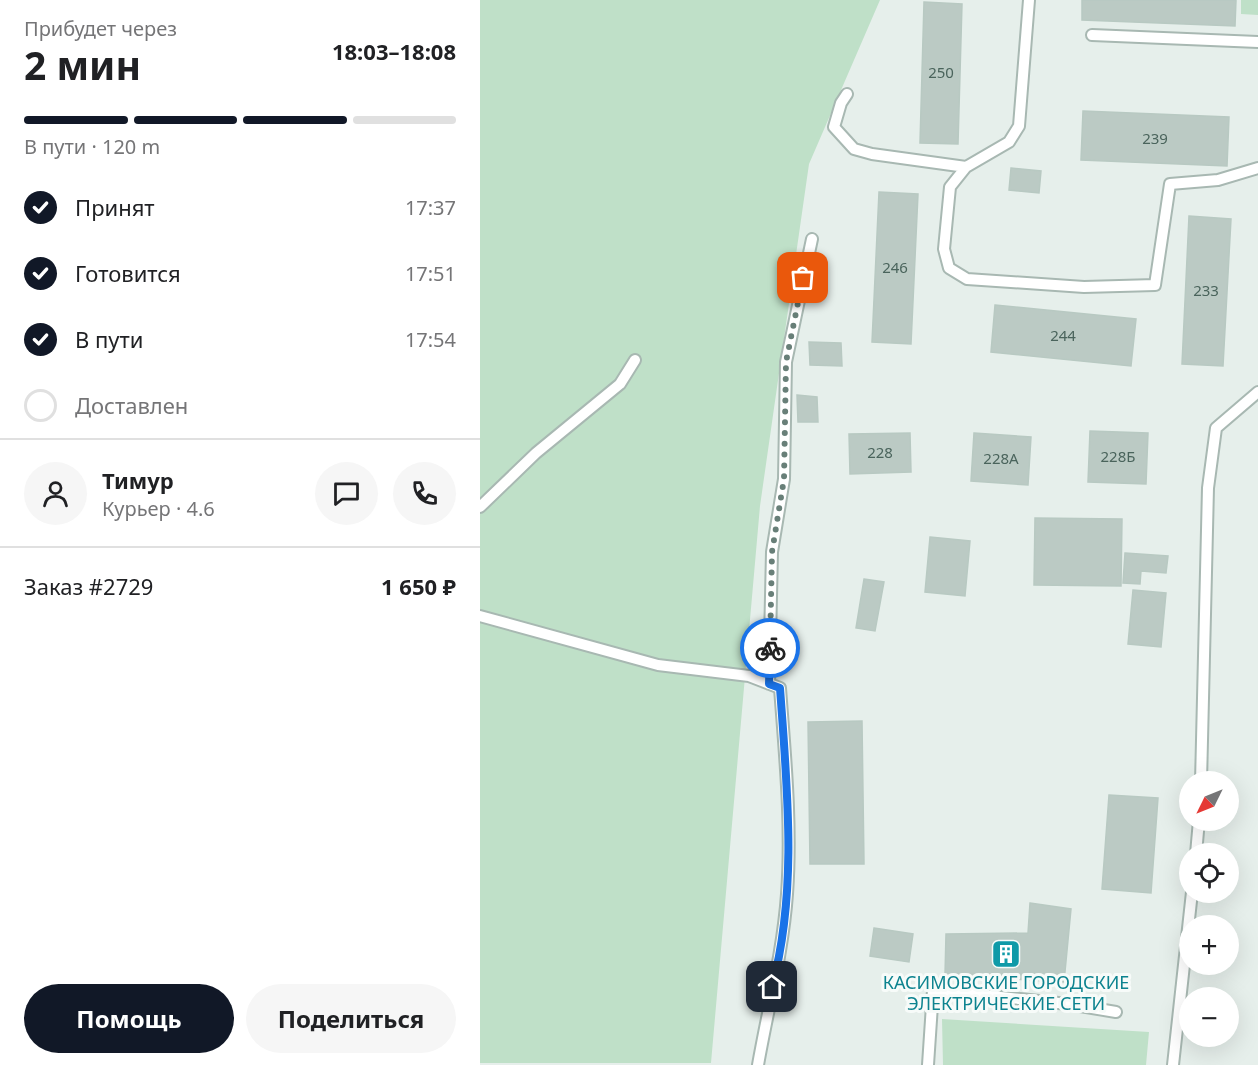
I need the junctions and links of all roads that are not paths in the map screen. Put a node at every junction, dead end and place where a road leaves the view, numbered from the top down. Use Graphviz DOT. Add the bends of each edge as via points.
graph roads {
  1 [pos="1029,0"];
  2 [pos="1092,35"];
  3 [pos="1258,42"];
  4 [pos="847,94"];
  5 [pos="966,167"];
  6 [pos="1258,168"];
  7 [pos="812,239"];
  8 [pos="635,360"];
  9 [pos="1258,392"];
  10 [pos="480,507"];
  11 [pos="480,616"];
  12 [pos="769,684"];
  13 [pos="1202,771"];
  14 [pos="1191,903"];
  15 [pos="1116,1012"];
  16 [pos="758,1065"];
  17 [pos="928,1065"];
  18 [pos="1173,1065"];
  1 -- 5 [label="lane" via="1019,126 1009,142"];
  2 -- 3 [label="lane"];
  4 -- 5 [label="lane" via="834,127 854,149"];
  5 -- 6 [label="lane" via="950,187 944,249 949,268 967,279 1084,287 1155,285 1170,184 1218,180"];
  7 -- 12 [label="lane" via="786,362 784,479 772,552"];
  8 -- 10 [label="lane" via="620,384"];
  9 -- 13 [label="lane" via="1216,428 1208,488"];
  11 -- 12 [label="lane" via="658,665 749,676"];
  12 -- 16 [label="lane" via="780,688 788,791 787,893 780,957"];
  14 -- 18 [label="lane"];
  15 -- 17 [label="lane" via="933,990"];
}
